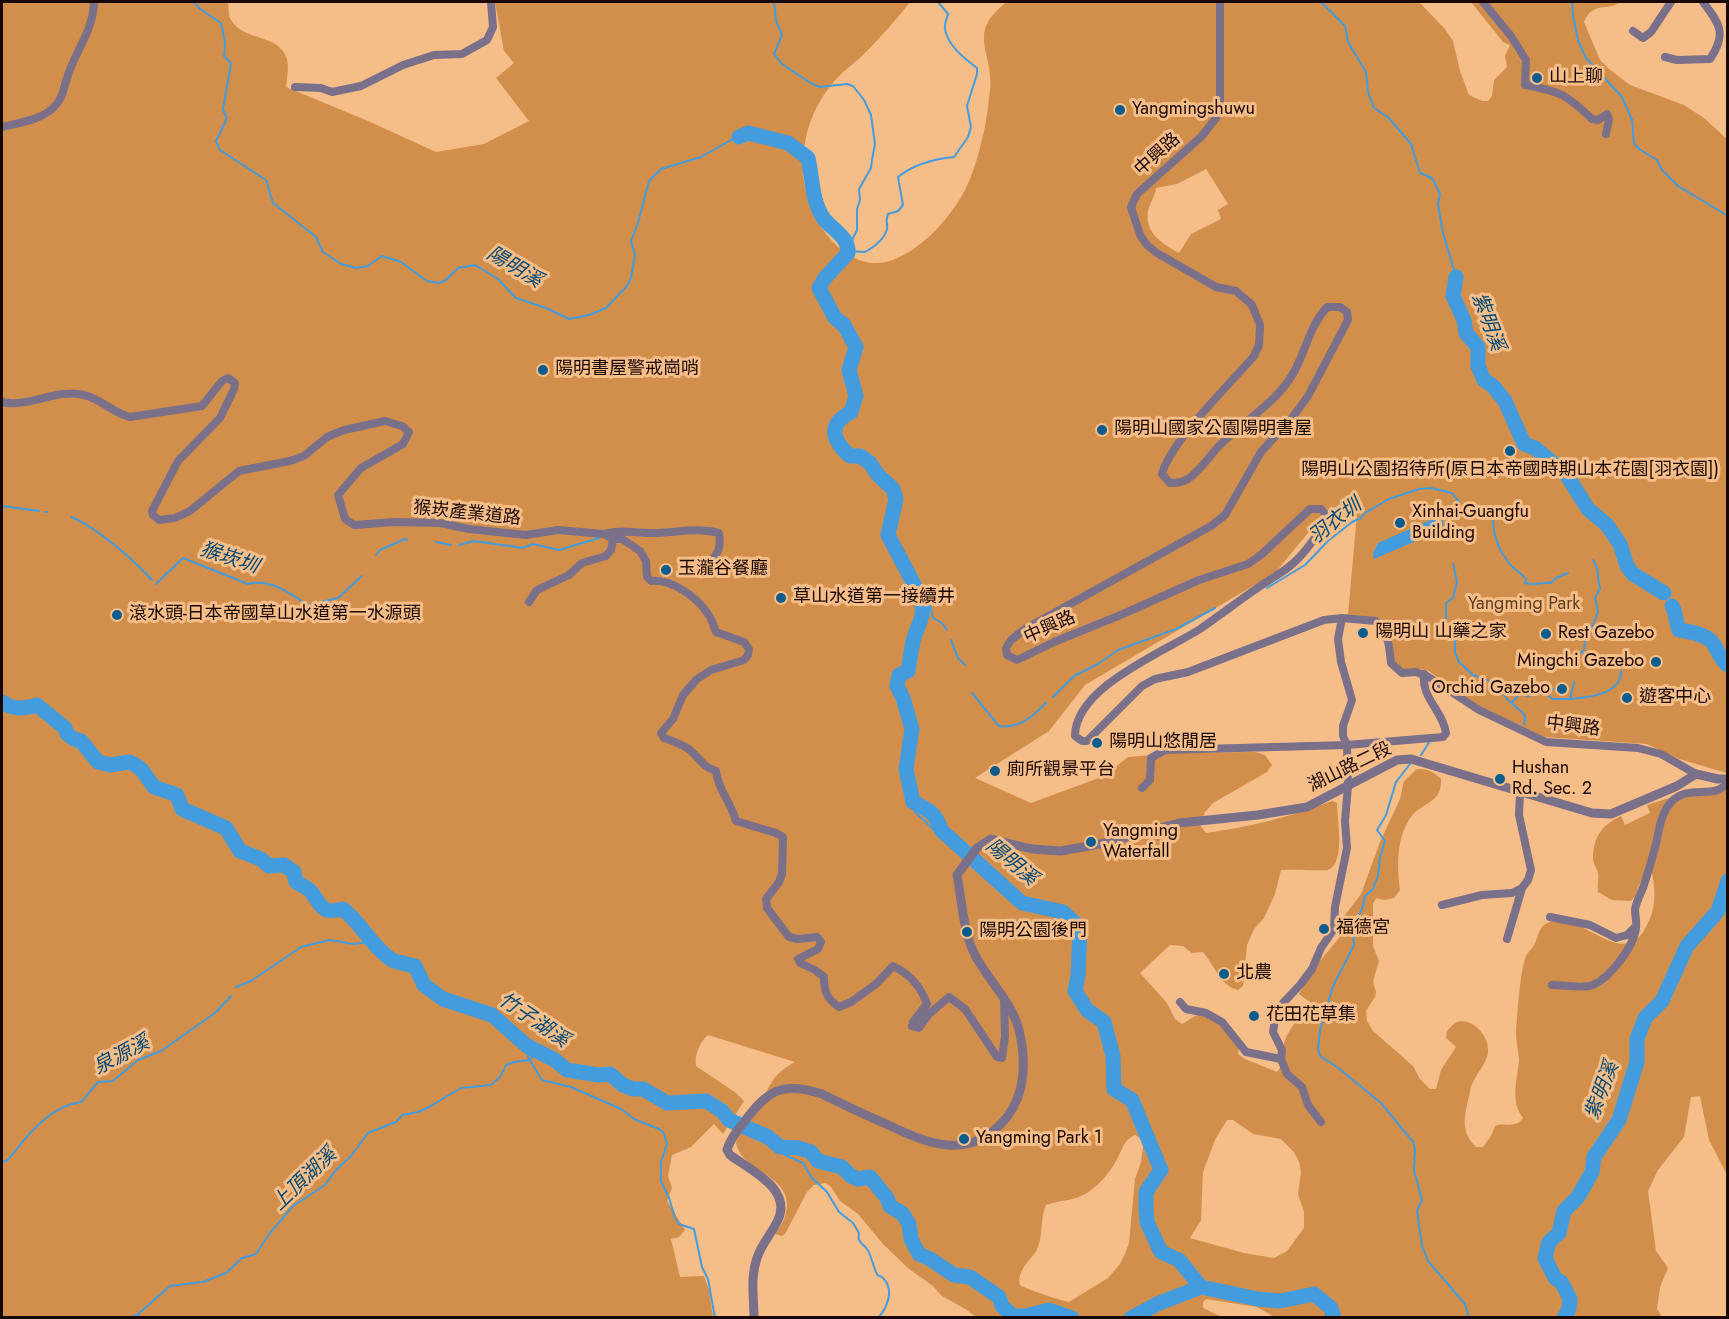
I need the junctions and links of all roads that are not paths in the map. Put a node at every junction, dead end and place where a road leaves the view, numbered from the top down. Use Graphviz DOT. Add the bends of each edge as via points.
graph roads {
  1 [pos="94,2"];
  2 [pos="491,2"];
  3 [pos="1220,2"];
  4 [pos="1483,2"];
  5 [pos="1671,2"];
  6 [pos="1703,2"];
  7 [pos="1633,31"];
  8 [pos="1665,57"];
  9 [pos="295,87"];
  10 [pos="2,127"];
  11 [pos="1606,134"];
  12 [pos="2,402"];
  13 [pos="604,534"];
  14 [pos="613,539"];
  15 [pos="709,563"];
  16 [pos="529,602"];
  17 [pos="1342,618"];
  18 [pos="1424,675"];
  19 [pos="1347,745"];
  20 [pos="1696,774"];
  21 [pos="1728,780"];
  22 [pos="1348,786"];
  23 [pos="1142,788"];
  24 [pos="1520,792"];
  25 [pos="1522,888"];
  26 [pos="1442,905"];
  27 [pos="1550,917"];
  28 [pos="1636,926"];
  29 [pos="1507,939"];
  30 [pos="1552,985"];
  31 [pos="1004,1000"];
  32 [pos="1180,1002"];
  33 [pos="1281,1059"];
  34 [pos="1321,1122"];
  35 [pos="754,1317"];
  1 -- 10 [label="street" via="90,29 67,76 63,96 52,110 39,117"];
  2 -- 9 [label="street" via="493,27 487,40 462,54 434,55 361,86 332,92"];
  3 -- 17 [label="street, 中興路" via="1220,104 1216,118 1202,136 1137,194 1131,207 1137,229 1147,245 1216,287 1236,291 1252,305 1260,325 1259,345 1254,356 1182,438 1162,474 1170,483 1189,478 1280,390 1305,350 1315,320 1327,307 1341,307 1348,320 1308,396 1261,452 1225,515 1025,629 1011,640 1007,656 1017,660 1199,580 1248,564 1310,509 1321,509 1326,515 1325,523 1292,564 1200,629 1136,663 1115,679 1084,710 1075,736 1087,741 1142,686 1155,679 1188,672 1324,620"];
  4 -- 11 [label="street" via="1526,60 1525,86 1565,96 1592,119 1607,114"];
  5 -- 7 [label="street" via="1651,32 1642,38"];
  6 -- 8 [label="street" via="1716,19 1719,46 1710,59"];
  12 -- 13 [label="street, 猴崁產業道路" via="23,403 83,394 130,417 202,406 222,381 228,378 235,383 229,402 213,426 178,461 152,510 159,520 190,512 239,471 290,461 304,456 327,437 385,421 409,432 403,444 361,468 338,495 345,519 354,525 406,522 526,535 558,530"];
  13 -- 14 [label="street, 猴崁產業道路"];
  13 -- 15 [label="street" via="629,530 709,530 719,533 721,546"];
  14 -- 16 [label="street" via="606,556 582,563 569,575 537,590"];
  14 -- 31 [label="street, 猴崁產業道路" via="640,551 651,580 680,588 708,614 716,632 744,642 749,649 744,660 711,670 697,679 661,733 690,751 706,768 716,771 717,784 736,821 783,837 782,873 766,899 767,908 789,937 819,938 818,949 798,959 824,977 829,1000 839,1007 851,1002 893,966 922,990 927,1004 912,1026 919,1028 949,997 965,1009 997,1057 1002,1058"];
  17 -- 18 [label="street, 中興路" via="1376,621 1388,636 1395,668 1402,673"];
  17 -- 19 [label="street" via="1338,639 1352,700 1343,726"];
  18 -- 19 [label="street" via="1427,696 1444,722 1443,737"];
  18 -- 20 [label="street, 中興路" via="1479,711 1546,742 1638,748 1661,754"];
  19 -- 22 [label="street"];
  19 -- 23 [label="street" via="1165,750 1151,758 1150,780"];
  20 -- 21 [label="street"];
  20 -- 24 [label="street, 湖山路二段" via="1611,814 1592,813"];
  21 -- 28 [label="street" via="1718,791 1691,791 1672,800 1664,813 1635,910"];
  22 -- 24 [label="street, 湖山路二段" via="1397,760 1411,759"];
  22 -- 31 [label="street, 湖山路二段" via="1307,807 1179,824 1061,851 991,839 977,848 957,875 974,955"];
  22 -- 33 [label="street" via="1347,848 1334,929 1312,969 1283,1003 1275,1020 1273,1032 1282,1050"];
  24 -- 25 [label="street" via="1519,815 1531,870"];
  25 -- 26 [label="street"];
  25 -- 29 [label="street"];
  27 -- 28 [label="street" via="1590,925 1617,938"];
  28 -- 30 [label="street" via="1628,951 1593,985"];
  31 -- 35 [label="street" via="1019,1029 1024,1071 1020,1096 996,1129 975,1143 949,1147 917,1139 806,1089 778,1090 753,1110 727,1150 772,1185 782,1201 782,1212 757,1257 752,1276"];
  32 -- 33 [label="street" via="1186,1009 1206,1013 1222,1022 1246,1052"];
  33 -- 34 [label="street"];
}
